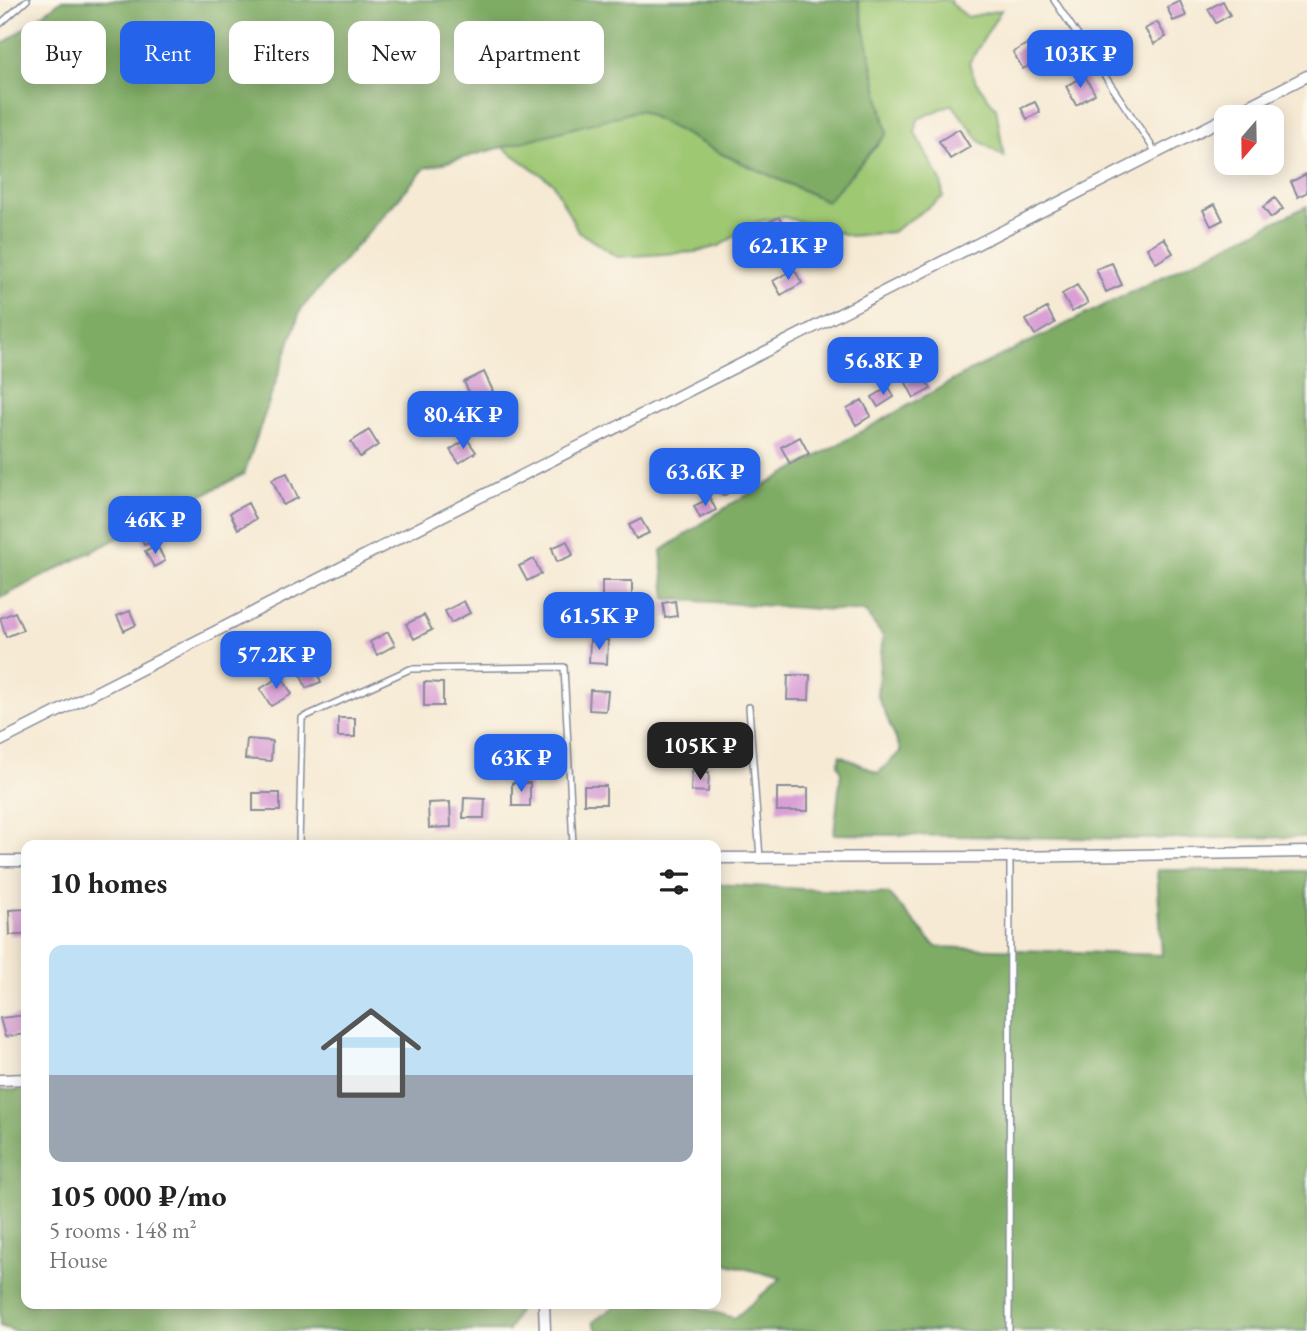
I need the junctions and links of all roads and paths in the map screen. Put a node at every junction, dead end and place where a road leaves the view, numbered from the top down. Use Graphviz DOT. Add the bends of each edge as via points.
graph roads {
  1 [pos="27,0"];
  2 [pos="1054,0"];
  3 [pos="0,24"];
  4 [pos="1307,76"];
  5 [pos="1250,105"];
  6 [pos="1214,124"];
  7 [pos="1157,153"];
  8 [pos="749,707"];
  9 [pos="0,741"];
  10 [pos="299,840"];
  11 [pos="573,840"];
  12 [pos="1307,852"];
  13 [pos="1010,857"];
  14 [pos="721,858"];
  15 [pos="760,858"];
  16 [pos="0,861"];
  17 [pos="21,861"];
  18 [pos="21,1079"];
  19 [pos="0,1080"];
  20 [pos="544,1309"];
  21 [pos="545,1331"];
  22 [pos="1009,1331"];
  1 -- 3 [label="lane"];
  2 -- 7 [label="lane"];
  4 -- 5 [label="street"];
  6 -- 7 [label="street"];
  7 -- 9 [label="street"];
  8 -- 15 [label="lane"];
  10 -- 11 [label="lane" via="302,718 410,669 564,667"];
  12 -- 13 [label="street"];
  13 -- 15 [label="street"];
  13 -- 22 [label="lane"];
  14 -- 15 [label="street"];
  16 -- 17 [label="street"];
  18 -- 19 [label="street"];
  20 -- 21 [label="street"];
}
